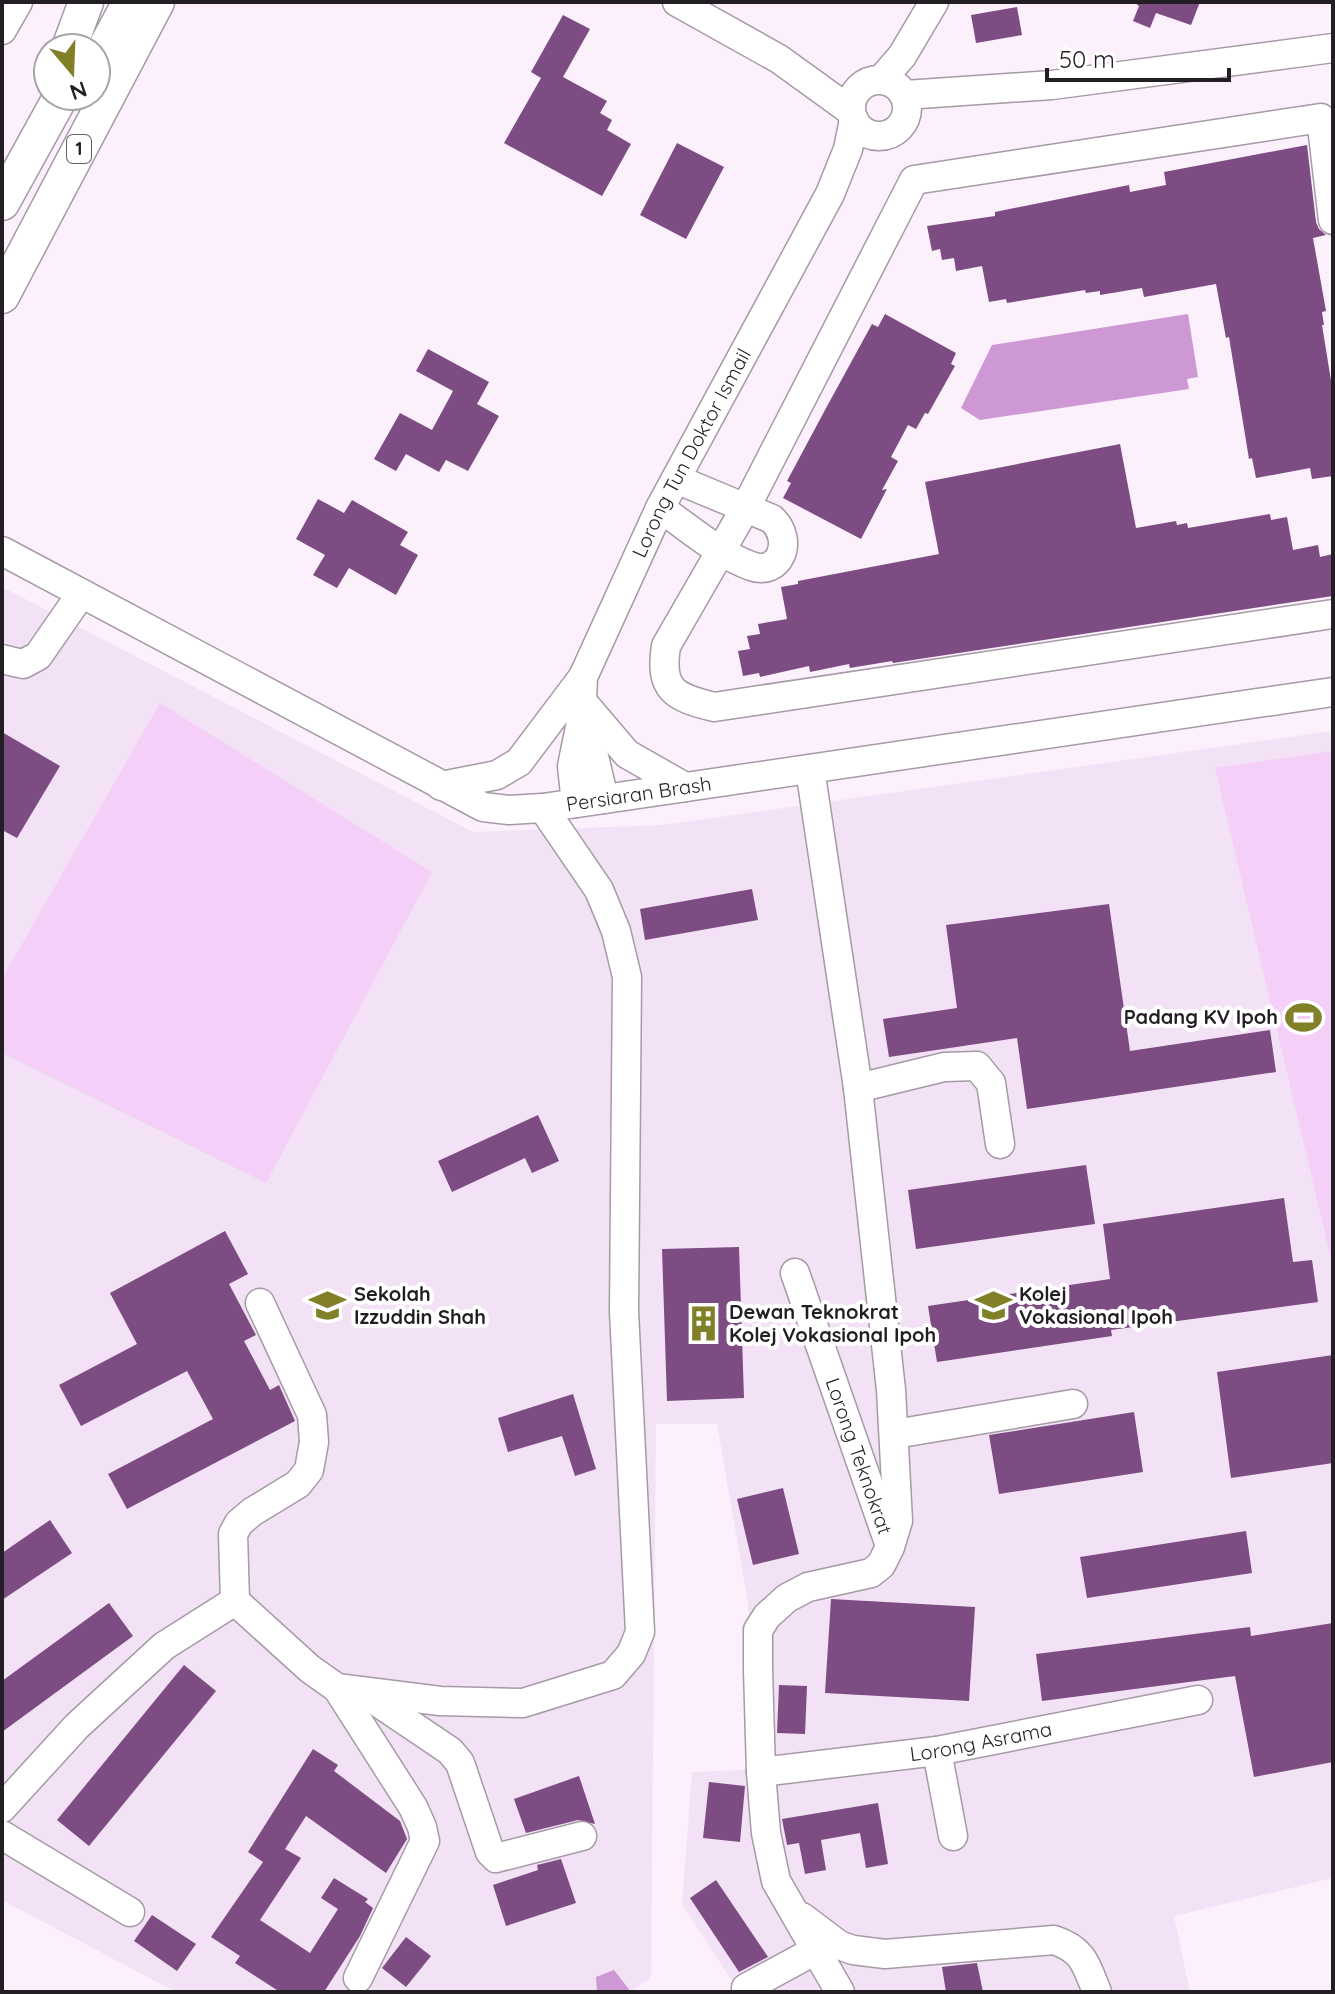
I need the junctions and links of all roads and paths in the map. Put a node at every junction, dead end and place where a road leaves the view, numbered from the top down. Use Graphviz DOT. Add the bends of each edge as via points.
graph roads {
  1 [pos="18,2"];
  2 [pos="86,2"];
  3 [pos="112,2"];
  4 [pos="130,2"];
  5 [pos="157,2"];
  6 [pos="677,2"];
  7 [pos="934,2"];
  8 [pos="2,30"];
  9 [pos="75,32"];
  10 [pos="96,32"];
  11 [pos="112,35"];
  12 [pos="1333,48"];
  13 [pos="779,59"];
  14 [pos="888,87"];
  15 [pos="1018,88"];
  16 [pos="51,112"];
  17 [pos="852,116"];
  18 [pos="1327,118"];
  19 [pos="895,130"];
  20 [pos="830,194"];
  21 [pos="2,203"];
  22 [pos="1333,220"];
  23 [pos="2,296"];
  24 [pos="676,479"];
  25 [pos="746,507"];
  26 [pos="660,508"];
  27 [pos="719,550"];
  28 [pos="2,551"];
  29 [pos="81,594"];
  30 [pos="1333,614"];
  31 [pos="2,659"];
  32 [pos="1333,692"];
  33 [pos="582,700"];
  34 [pos="810,769"];
  35 [pos="441,786"];
  36 [pos="685,787"];
  37 [pos="604,799"];
  38 [pos="576,803"];
  39 [pos="543,808"];
  40 [pos="858,1088"];
  41 [pos="1000,1144"];
  42 [pos="795,1273"];
  43 [pos="260,1303"];
  44 [pos="1073,1404"];
  45 [pos="895,1434"];
  46 [pos="890,1547"];
  47 [pos="235,1601"];
  48 [pos="350,1690"];
  49 [pos="1198,1700"];
  50 [pos="937,1751"];
  51 [pos="761,1772"];
  52 [pos="2,1808"];
  53 [pos="2,1835"];
  54 [pos="582,1836"];
  55 [pos="953,1836"];
  56 [pos="792,1909"];
  57 [pos="130,1912"];
  58 [pos="816,1950"];
  59 [pos="358,1978"];
  60 [pos="746,1988"];
  61 [pos="840,1992"];
  62 [pos="1097,1992"];
  1 -- 8 [label="street"];
  2 -- 9 [label="main road"];
  3 -- 10 [label="main road"];
  4 -- 11 [label="main road"];
  5 -- 23 [label="main road, 1"];
  6 -- 13 [label="street"];
  7 -- 14 [label="street" via="910,58"];
  12 -- 15 [label="street"];
  13 -- 14 [label="street"];
  13 -- 17 [label="street"];
  14 -- 15 [label="street"];
  14 -- 17 [label="street" via="852,101"];
  14 -- 19 [label="street" via="907,115"];
  15 -- 19 [label="street" via="933,112"];
  16 -- 21 [label="main road, 1"];
  17 -- 19 [label="street" via="868,134"];
  17 -- 20 [label="street, Lorong Tun Doktor Ismail" via="848,149"];
  18 -- 22 [label="street"];
  18 -- 25 [label="street" via="914,180"];
  19 -- 20 [label="street, Lorong Tun Doktor Ismail"];
  20 -- 24 [label="street, Lorong Tun Doktor Ismail"];
  24 -- 25 [label="street"];
  24 -- 26 [label="street, Lorong Tun Doktor Ismail"];
  25 -- 27 [label="street"];
  25 -- 27 [label="street" via="780,527 784,549 779,559 754,568"];
  26 -- 27 [label="street"];
  26 -- 33 [label="street, Lorong Tun Doktor Ismail"];
  27 -- 30 [label="street" via="666,646 663,666 666,683 683,699 714,707"];
  28 -- 29 [label="street, Persiaran Brash"];
  29 -- 31 [label="street" via="38,656 23,664"];
  29 -- 35 [label="street, Persiaran Brash"];
  32 -- 34 [label="street, Persiaran Brash"];
  33 -- 35 [label="street" via="519,762 497,775"];
  33 -- 36 [label="street" via="627,754"];
  33 -- 37 [label="street"];
  33 -- 38 [label="street, Lorong Tun Doktor Ismail" via="572,766"];
  34 -- 36 [label="street, Persiaran Brash"];
  34 -- 40 [label="street"];
  35 -- 39 [label="street, Persiaran Brash" via="483,807"];
  36 -- 37 [label="street, Persiaran Brash"];
  37 -- 38 [label="street, Persiaran Brash"];
  38 -- 39 [label="street, Persiaran Brash"];
  39 -- 48 [label="street" via="599,890 627,977 624,1311 640,1632 631,1654 613,1675 523,1703 440,1701"];
  40 -- 41 [label="street" via="944,1067 977,1066 991,1083"];
  40 -- 45 [label="street"];
  42 -- 46 [label="street, Lorong Teknokrat"];
  43 -- 47 [label="street" via="312,1415 314,1442 309,1470 298,1484 252,1512 233,1534"];
  44 -- 45 [label="street"];
  45 -- 46 [label="street" via="898,1521"];
  46 -- 51 [label="street" via="871,1573 808,1587 787,1598 758,1630"];
  47 -- 48 [label="street" via="310,1669"];
  47 -- 52 [label="street" via="164,1646 77,1726"];
  48 -- 54 [label="street" via="450,1751 460,1763 496,1858"];
  48 -- 59 [label="street" via="413,1807 425,1841"];
  49 -- 50 [label="street, Lorong Asrama"];
  50 -- 51 [label="street, Lorong Asrama"];
  50 -- 55 [label="street"];
  51 -- 56 [label="street" via="776,1881"];
  53 -- 57 [label="street"];
  56 -- 58 [label="street"];
  56 -- 62 [label="street" via="839,1945 885,1954 1054,1940 1082,1956"];
  58 -- 60 [label="street"];
  58 -- 61 [label="street"];
}
